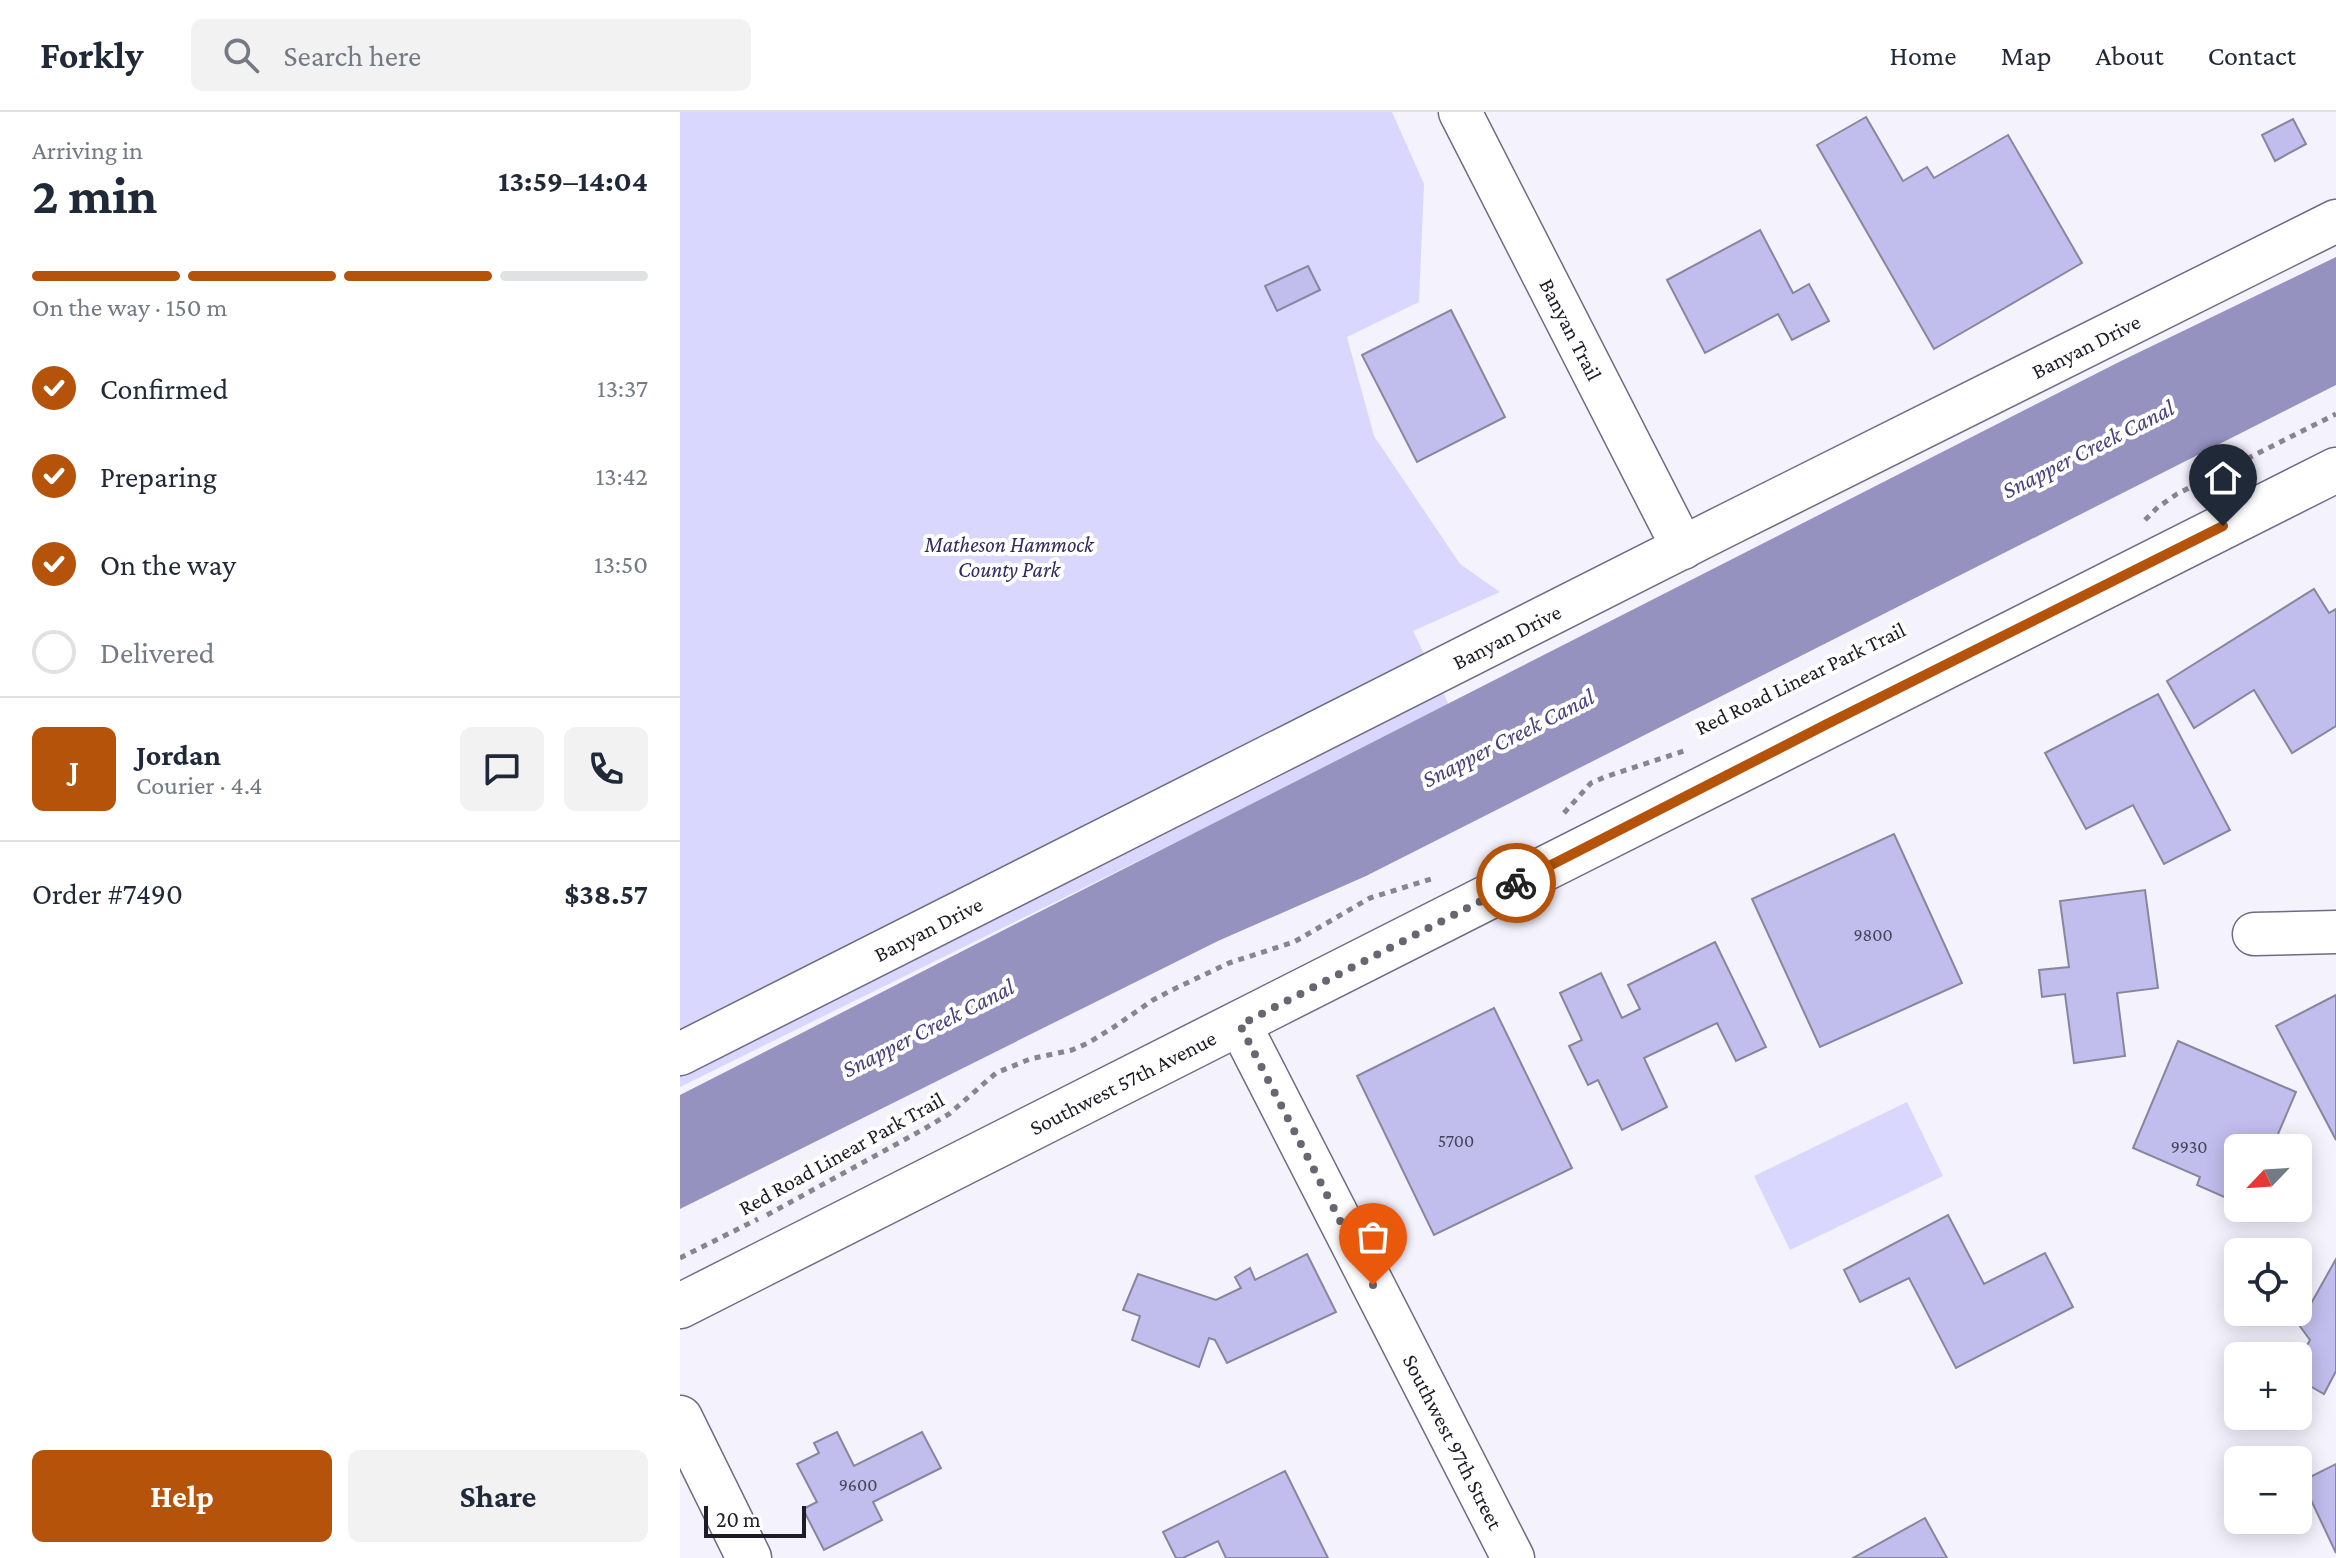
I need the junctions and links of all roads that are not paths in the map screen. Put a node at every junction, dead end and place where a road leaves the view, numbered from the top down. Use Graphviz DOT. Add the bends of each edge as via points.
graph roads {
  1 [pos="1460,112"];
  2 [pos="2336,221"];
  3 [pos="2336,470"];
  4 [pos="1683,548"];
  5 [pos="2336,932"];
  6 [pos="2254,934"];
  7 [pos="1240,1025"];
  8 [pos="680,1054"];
  9 [pos="680,1306"];
  10 [pos="680,1418"];
  11 [pos="749,1558"];
  12 [pos="1513,1558"];
  1 -- 4 [label="street, Banyan Trail"];
  2 -- 4 [label="street, Banyan Drive"];
  3 -- 7 [label="main road, Southwest 57th Avenue"];
  4 -- 8 [label="street, Banyan Drive"];
  5 -- 6 [label="street"];
  7 -- 9 [label="main road, Southwest 57th Avenue"];
  7 -- 12 [label="street, Southwest 97th Street"];
  10 -- 11 [label="main road"];
}
